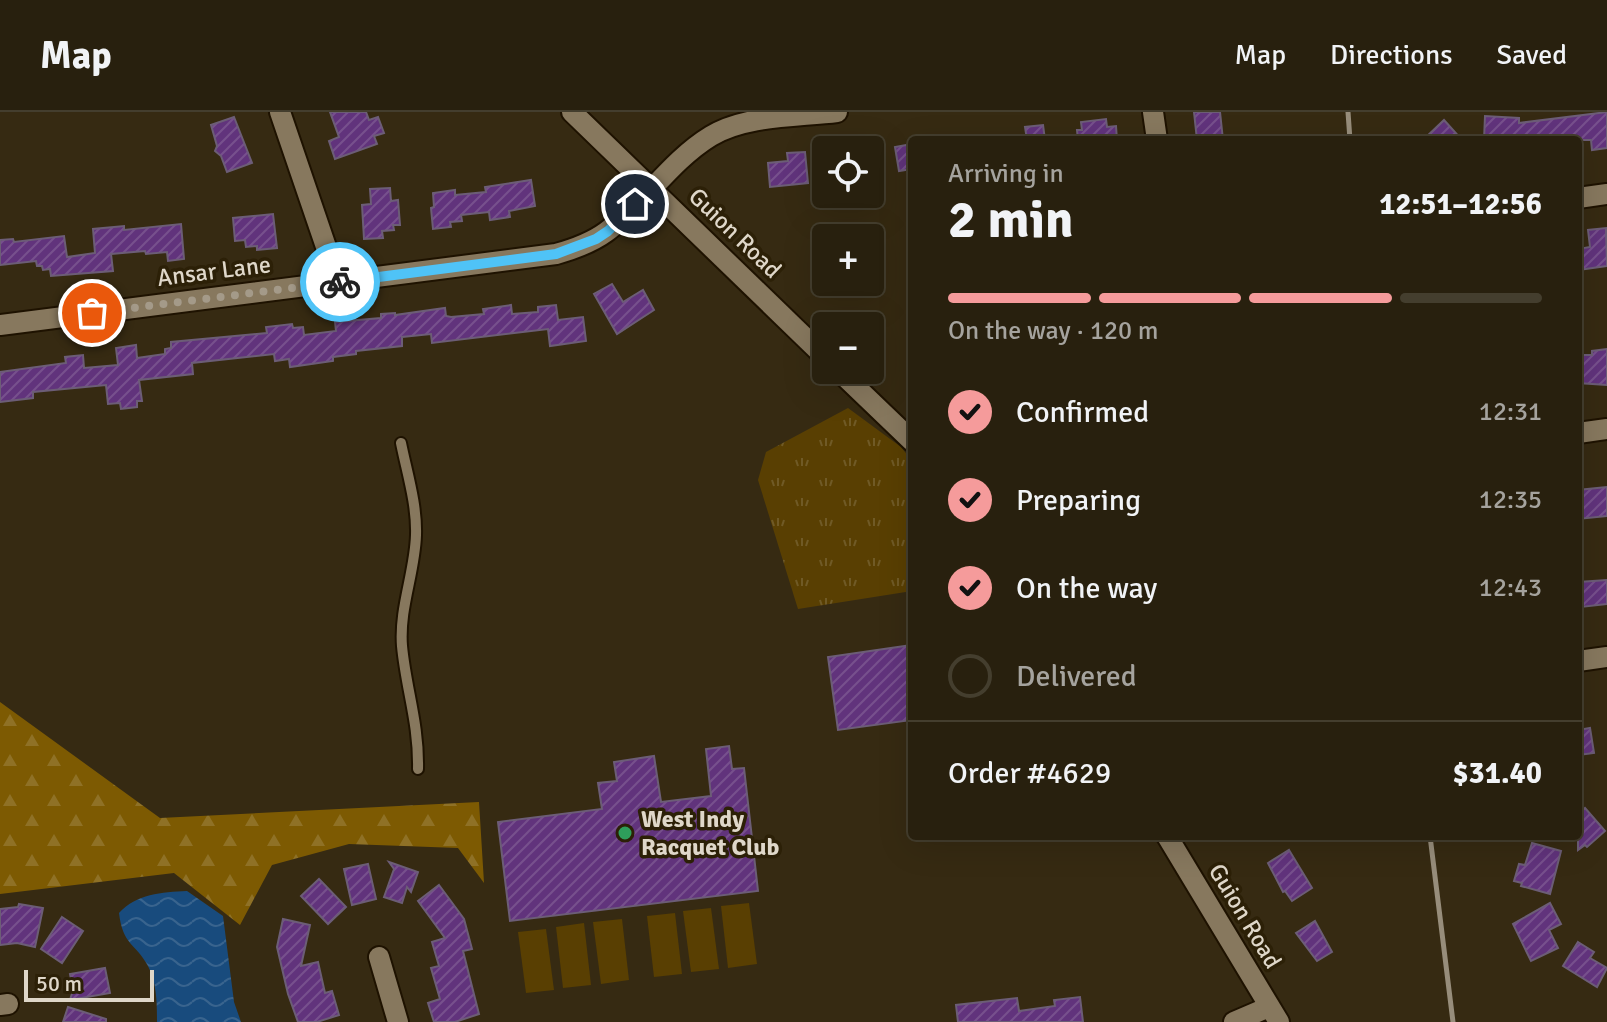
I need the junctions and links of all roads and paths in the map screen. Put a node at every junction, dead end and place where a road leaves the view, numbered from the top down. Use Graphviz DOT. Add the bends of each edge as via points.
graph roads {
  1 [pos="280,112"];
  2 [pos="572,112"];
  3 [pos="837,112"];
  4 [pos="1153,112"];
  5 [pos="1156,136"];
  6 [pos="651,188"];
  7 [pos="1607,194"];
  8 [pos="1582,197"];
  9 [pos="338,282"];
  10 [pos="0,325"];
  11 [pos="812,344"];
  12 [pos="853,384"];
  13 [pos="1607,429"];
  14 [pos="1582,432"];
  15 [pos="908,437"];
  16 [pos="401,443"];
  17 [pos="1607,657"];
  18 [pos="1582,660"];
  19 [pos="418,769"];
  20 [pos="1169,840"];
  21 [pos="379,957"];
  22 [pos="1274,1014"];
  23 [pos="398,1022"];
  24 [pos="1234,1022"];
  1 -- 9 [label="street"];
  2 -- 6 [label="street, Guion Road"];
  3 -- 6 [label="street, Ansar Lane" via="743,123 722,131"];
  4 -- 5 [label="street"];
  6 -- 9 [label="street, Ansar Lane" via="608,231 576,248"];
  6 -- 11 [label="street, Guion Road"];
  7 -- 8 [label="street"];
  9 -- 10 [label="street, Ansar Lane"];
  12 -- 15 [label="street"];
  13 -- 14 [label="street"];
  16 -- 19 [label="lane" via="416,534 402,644 419,738"];
  17 -- 18 [label="street"];
  20 -- 22 [label="street, Guion Road"];
  21 -- 23 [label="street"];
  22 -- 24 [label="street"];
}
